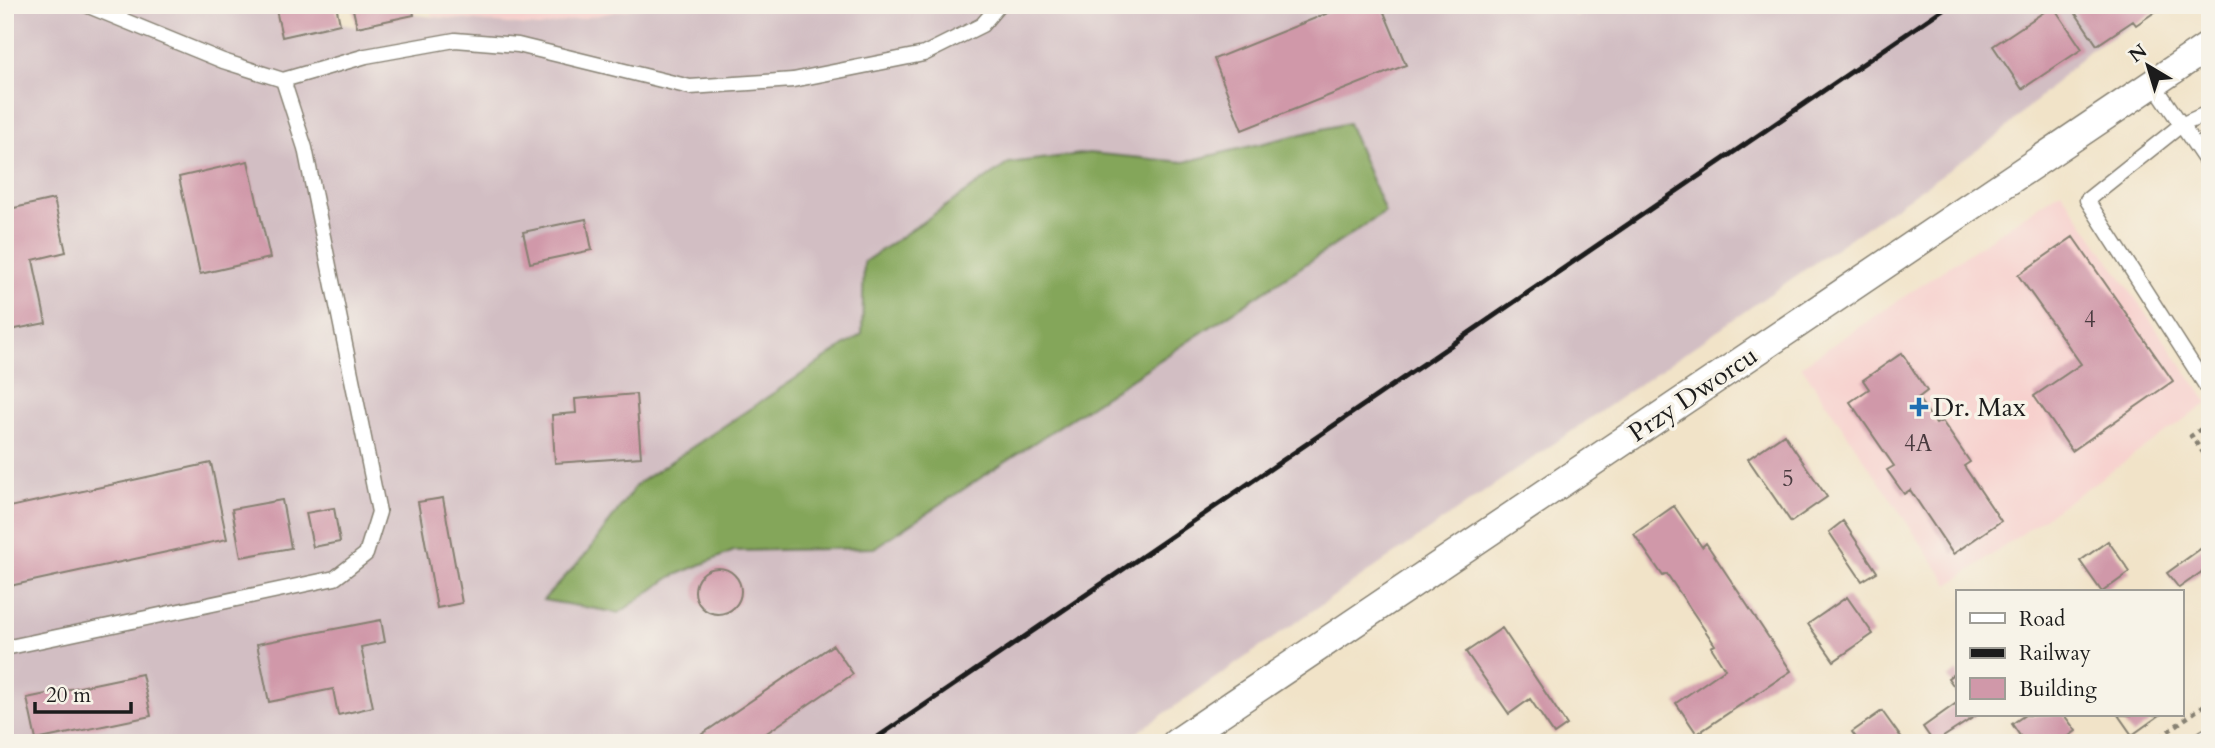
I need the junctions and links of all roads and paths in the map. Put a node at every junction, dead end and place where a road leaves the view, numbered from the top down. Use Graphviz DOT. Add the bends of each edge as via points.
graph roads {
  1 [pos="86,5"];
  2 [pos="999,5"];
  3 [pos="2210,45"];
  4 [pos="283,80"];
  5 [pos="2152,83"];
  6 [pos="2210,112"];
  7 [pos="2181,125"];
  8 [pos="2210,167"];
  9 [pos="2210,392"];
  10 [pos="2210,423"];
  11 [pos="2210,462"];
  12 [pos="5,648"];
  13 [pos="2210,702"];
  14 [pos="1176,743"];
  15 [pos="2152,743"];
  1 -- 4 [label="lane" via="223,61"];
  2 -- 4 [label="lane" via="982,25 924,54 793,80 690,87 518,45 455,40 366,56"];
  3 -- 5 [label="street, Przy Dworcu"];
  4 -- 12 [label="lane" via="305,148 379,512 366,554 335,578"];
  5 -- 7 [label="lane"];
  5 -- 14 [label="street, Przy Dworcu"];
  6 -- 7 [label="lane"];
  7 -- 8 [label="lane"];
  7 -- 9 [label="lane" via="2087,200"];
  10 -- 11 [label="path" via="2191,436"];
  13 -- 15 [label="path"];
}
